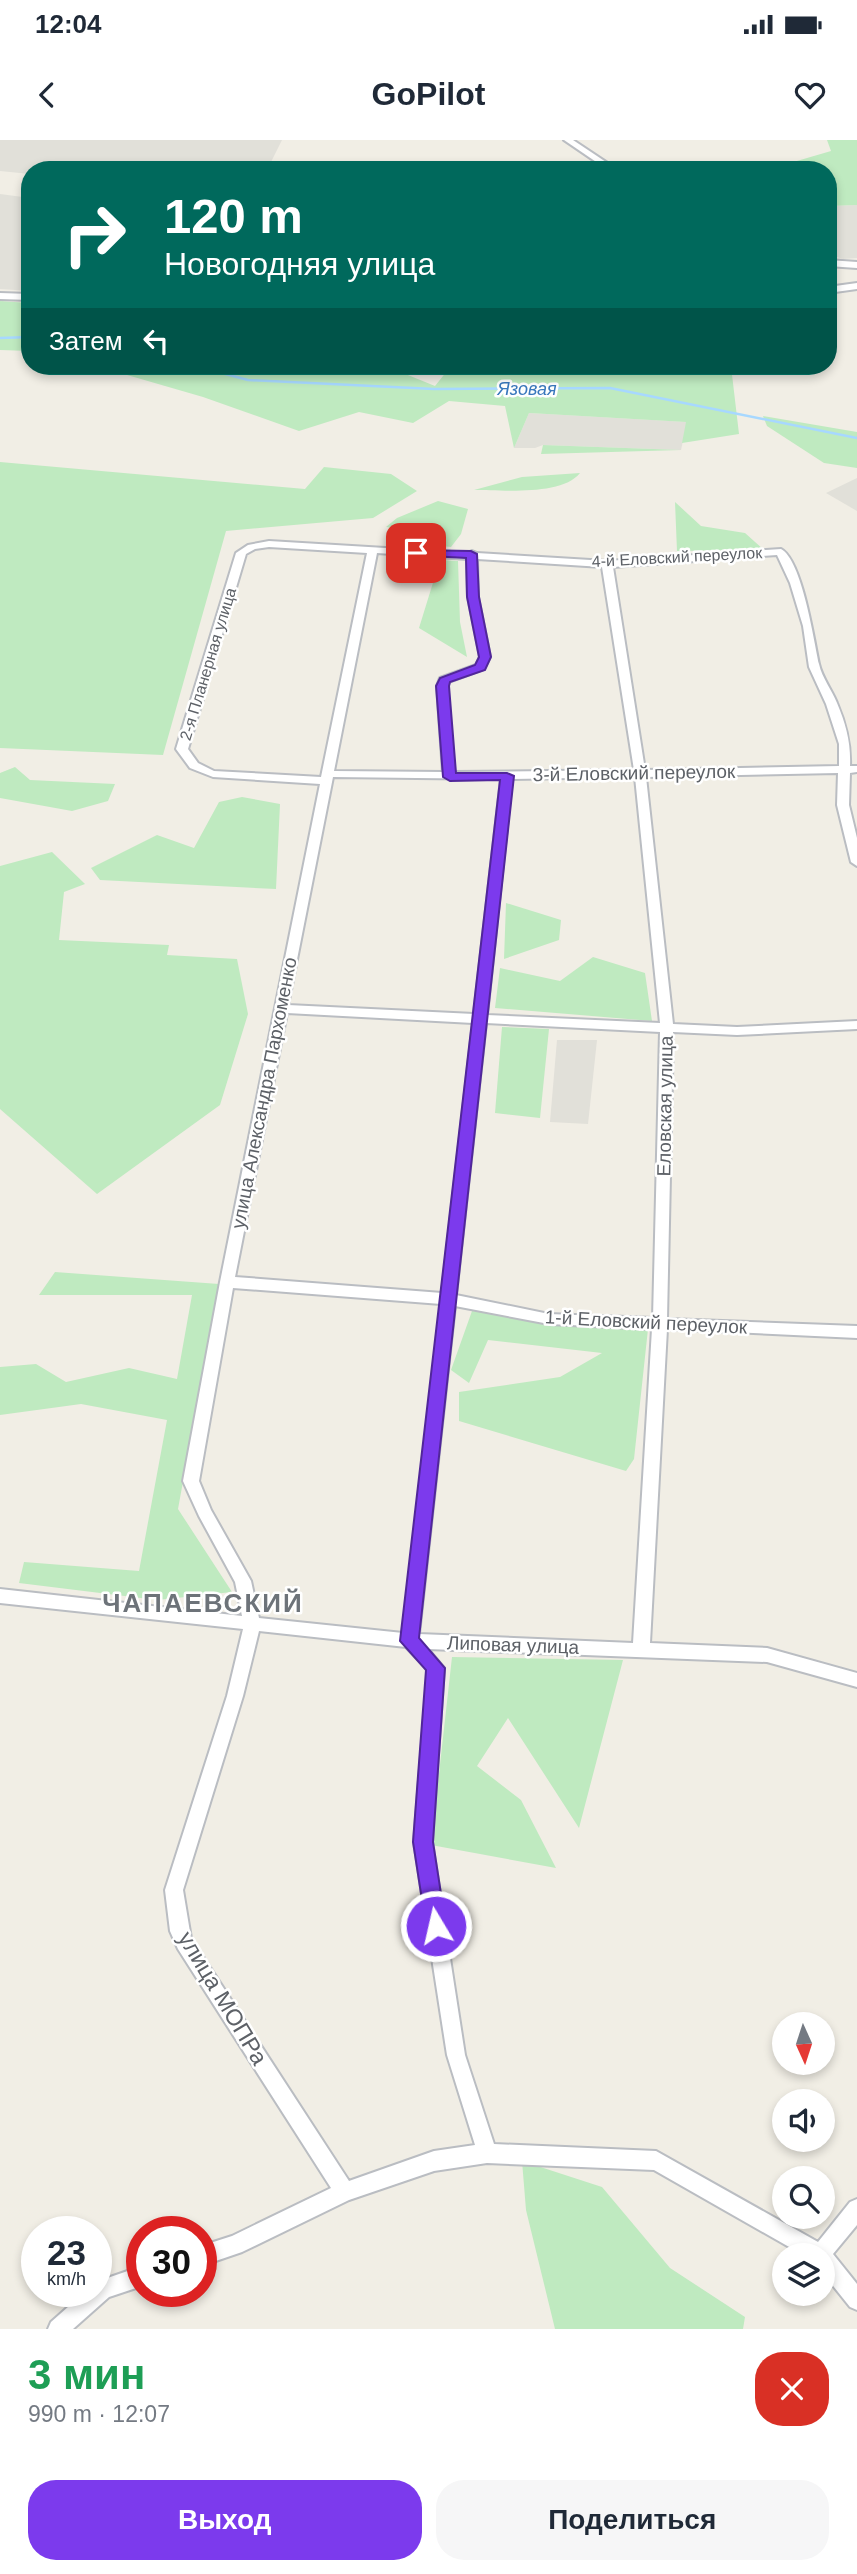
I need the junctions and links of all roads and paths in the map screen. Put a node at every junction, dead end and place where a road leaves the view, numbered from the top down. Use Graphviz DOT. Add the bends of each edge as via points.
graph roads {
  1 [pos="568,140"];
  2 [pos="600,161"];
  3 [pos="837,264"];
  4 [pos="857,265"];
  5 [pos="857,286"];
  6 [pos="837,289"];
  7 [pos="0,296"];
  8 [pos="21,297"];
  9 [pos="372,551"];
  10 [pos="241,553"];
  11 [pos="471,554"];
  12 [pos="607,564"];
  13 [pos="842,769"];
  14 [pos="857,769"];
  15 [pos="640,773"];
  16 [pos="507,776"];
  17 [pos="326,777"];
  18 [pos="450,777"];
  19 [pos="857,862"];
  20 [pos="282,1009"];
  21 [pos="480,1018"];
  22 [pos="857,1026"];
  23 [pos="667,1027"];
  24 [pos="227,1282"];
  25 [pos="449,1299"];
  26 [pos="660,1323"];
  27 [pos="857,1332"];
  28 [pos="0,1596"];
  29 [pos="251,1625"];
  30 [pos="410,1641"];
  31 [pos="641,1651"];
  32 [pos="857,1680"];
  33 [pos="487,2153"];
  34 [pos="345,2192"];
  35 [pos="857,2209"];
  36 [pos="801,2243"];
  37 [pos="830,2243"];
  38 [pos="217,2251"];
  39 [pos="835,2272"];
  40 [pos="126,2281"];
  41 [pos="857,2300"];
  42 [pos="58,2329"];
  1 -- 2 [label="street"];
  3 -- 4 [label="street"];
  5 -- 6 [label="street"];
  7 -- 8 [label="street"];
  9 -- 10 [label="street, 4-й Еловский переулок" via="256,544"];
  9 -- 11 [label="street, 4-й Еловский переулок"];
  9 -- 17 [label="street, улица Александра Пархоменко"];
  10 -- 17 [label="street, 2-я Планерная улица" via="182,749 187,761 213,774"];
  11 -- 12 [label="street, 4-й Еловский переулок"];
  11 -- 18 [label="street" via="473,597 485,657 481,667 444,680 442,686"];
  12 -- 13 [label="street, 4-й Еловский переулок" via="781,552 808,626 814,667 845,744"];
  12 -- 15 [label="street, Еловская улица"];
  13 -- 14 [label="street, 3-й Еловский переулок"];
  13 -- 15 [label="street, 3-й Еловский переулок"];
  13 -- 19 [label="street" via="843,806"];
  15 -- 16 [label="street, 3-й Еловский переулок"];
  15 -- 23 [label="street, Еловская улица"];
  16 -- 18 [label="street, 3-й Еловский переулок"];
  16 -- 21 [label="street"];
  17 -- 18 [label="street, 3-й Еловский переулок"];
  17 -- 20 [label="street, улица Александра Пархоменко"];
  20 -- 21 [label="street"];
  20 -- 24 [label="street, улица Александра Пархоменко"];
  21 -- 23 [label="street"];
  21 -- 25 [label="street"];
  22 -- 23 [label="street" via="737,1031"];
  23 -- 26 [label="street, Еловская улица"];
  24 -- 25 [label="street, 1-й Еловский переулок"];
  24 -- 29 [label="street, улица Александра Пархоменко" via="191,1480 243,1581"];
  25 -- 26 [label="street, 1-й Еловский переулок" via="549,1319"];
  25 -- 30 [label="street"];
  26 -- 27 [label="street, 1-й Еловский переулок"];
  26 -- 31 [label="street, Еловская улица"];
  28 -- 29 [label="street, Липовая улица"];
  29 -- 30 [label="street, Липовая улица"];
  29 -- 34 [label="street, улица МОПРа" via="235,1696 174,1890 178,1931"];
  30 -- 31 [label="street, Липовая улица"];
  30 -- 33 [label="street" via="436,1668 423,1842 456,2055"];
  31 -- 32 [label="street, Липовая улица" via="768,1655"];
  33 -- 34 [label="street" via="434,2161"];
  33 -- 36 [label="street" via="656,2161"];
  34 -- 38 [label="street"];
  35 -- 37 [label="street"];
  39 -- 41 [label="street"];
  40 -- 42 [label="street" via="103,2288"];
}
